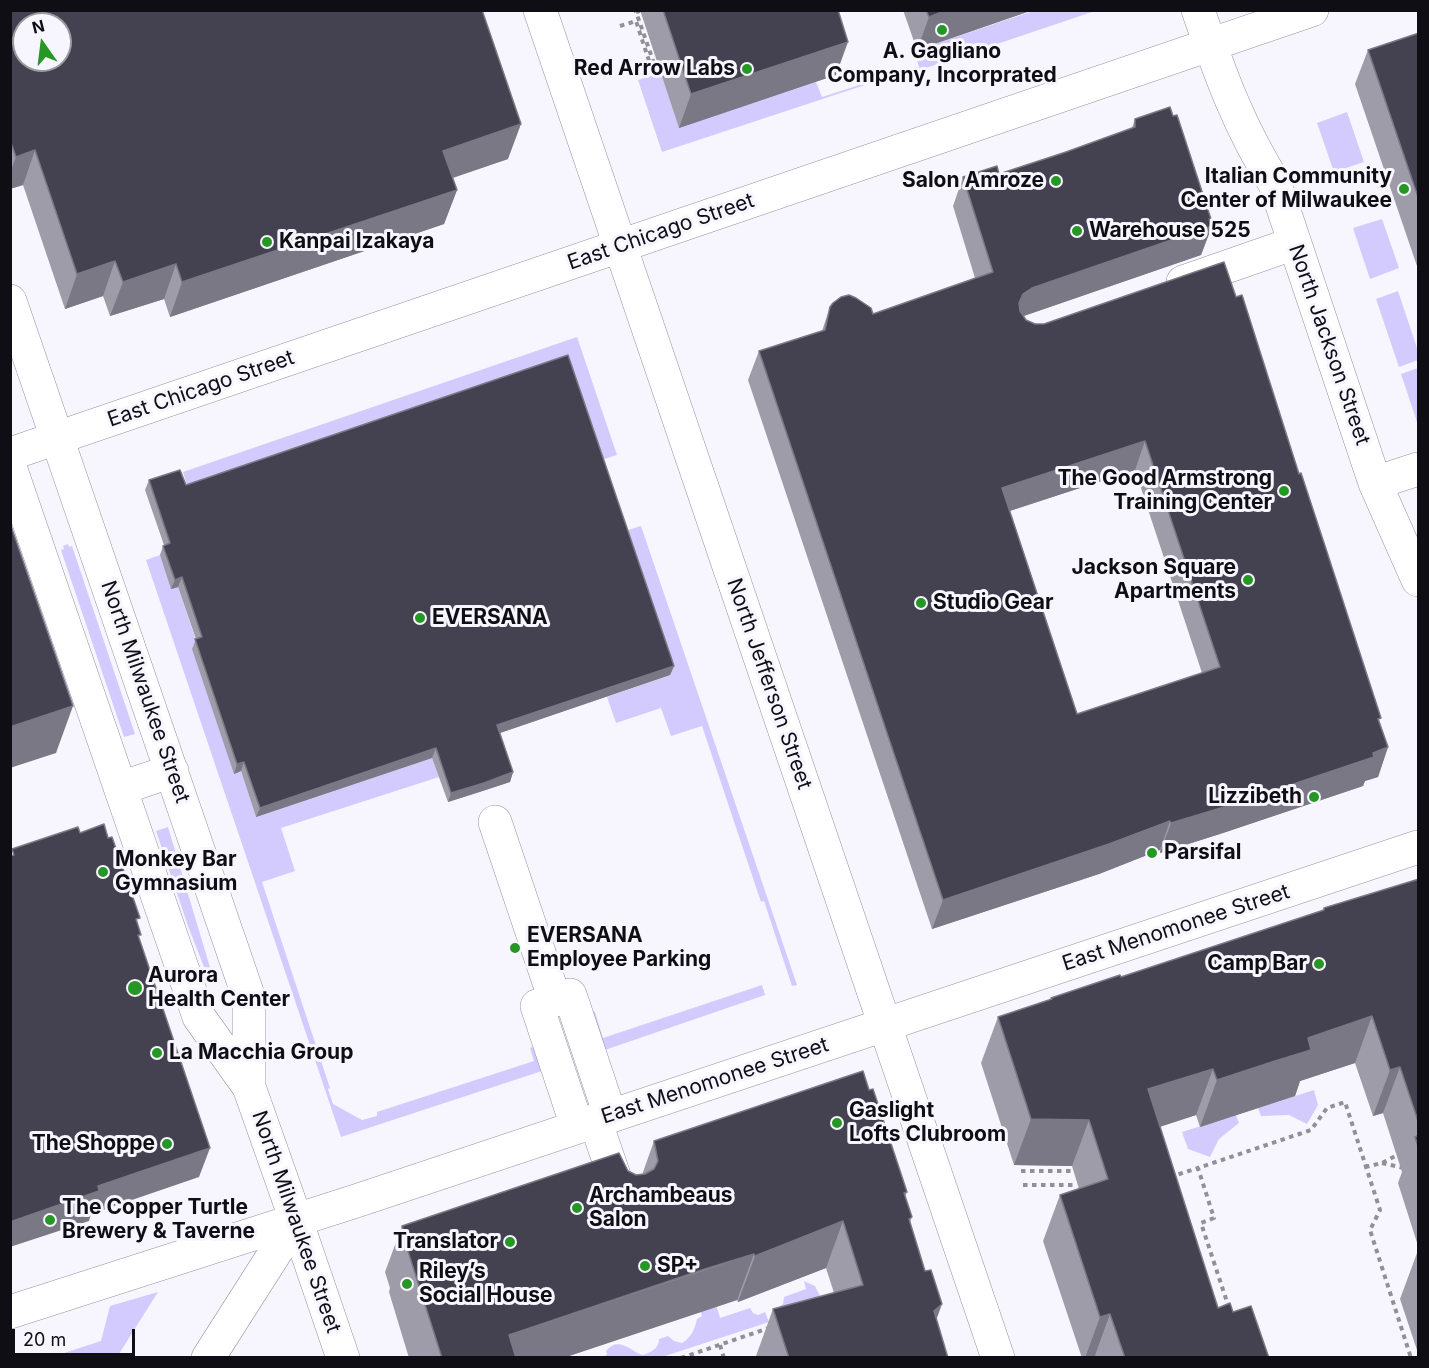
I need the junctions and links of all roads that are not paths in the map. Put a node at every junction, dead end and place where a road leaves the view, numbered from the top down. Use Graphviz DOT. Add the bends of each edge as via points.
graph roads {
  1 [pos="540,10"];
  2 [pos="1198,10"];
  3 [pos="1312,10"];
  4 [pos="1210,44"];
  5 [pos="1295,243"];
  6 [pos="620,246"];
  7 [pos="1156,291"];
  8 [pos="10,302"];
  9 [pos="58,438"];
  10 [pos="10,454"];
  11 [pos="10,468"];
  12 [pos="1419,469"];
  13 [pos="1375,483"];
  14 [pos="1419,580"];
  15 [pos="172,771"];
  16 [pos="120,788"];
  17 [pos="495,822"];
  18 [pos="1419,847"];
  19 [pos="885,1025"];
  20 [pos="249,1087"];
  21 [pos="594,1121"];
  22 [pos="623,1203"];
  23 [pos="296,1220"];
  24 [pos="10,1312"];
  25 [pos="208,1358"];
  26 [pos="343,1358"];
  27 [pos="998,1358"];
  1 -- 6 [label="street, North Jefferson Street"];
  2 -- 4 [label="street, North Jackson Street"];
  3 -- 4 [label="street, East Chicago Street"];
  4 -- 5 [label="street, North Jackson Street" via="1242,128 1275,184"];
  4 -- 6 [label="street, East Chicago Street"];
  5 -- 7 [label="street"];
  5 -- 13 [label="street, North Jackson Street"];
  6 -- 9 [label="street, East Chicago Street"];
  6 -- 19 [label="street, North Jefferson Street"];
  8 -- 9 [label="street, North Milwaukee Street"];
  9 -- 10 [label="street, East Chicago Street"];
  9 -- 15 [label="street, North Milwaukee Street"];
  11 -- 16 [label="street, North Milwaukee Street"];
  12 -- 13 [label="street"];
  13 -- 14 [label="street, North Jackson Street"];
  15 -- 16 [label="street"];
  15 -- 20 [label="street, North Milwaukee Street" via="249,998"];
  16 -- 20 [label="street, North Milwaukee Street" via="199,1017"];
  17 -- 21 [label="street"];
  18 -- 19 [label="street, East Menomonee Street"];
  19 -- 21 [label="street, East Menomonee Street"];
  19 -- 27 [label="street, North Jefferson Street"];
  20 -- 23 [label="street, North Milwaukee Street"];
  21 -- 22 [label="street"];
  21 -- 23 [label="street, East Menomonee Street"];
  23 -- 24 [label="street, East Menomonee Street"];
  23 -- 25 [label="street"];
  23 -- 26 [label="street, North Milwaukee Street"];
}
